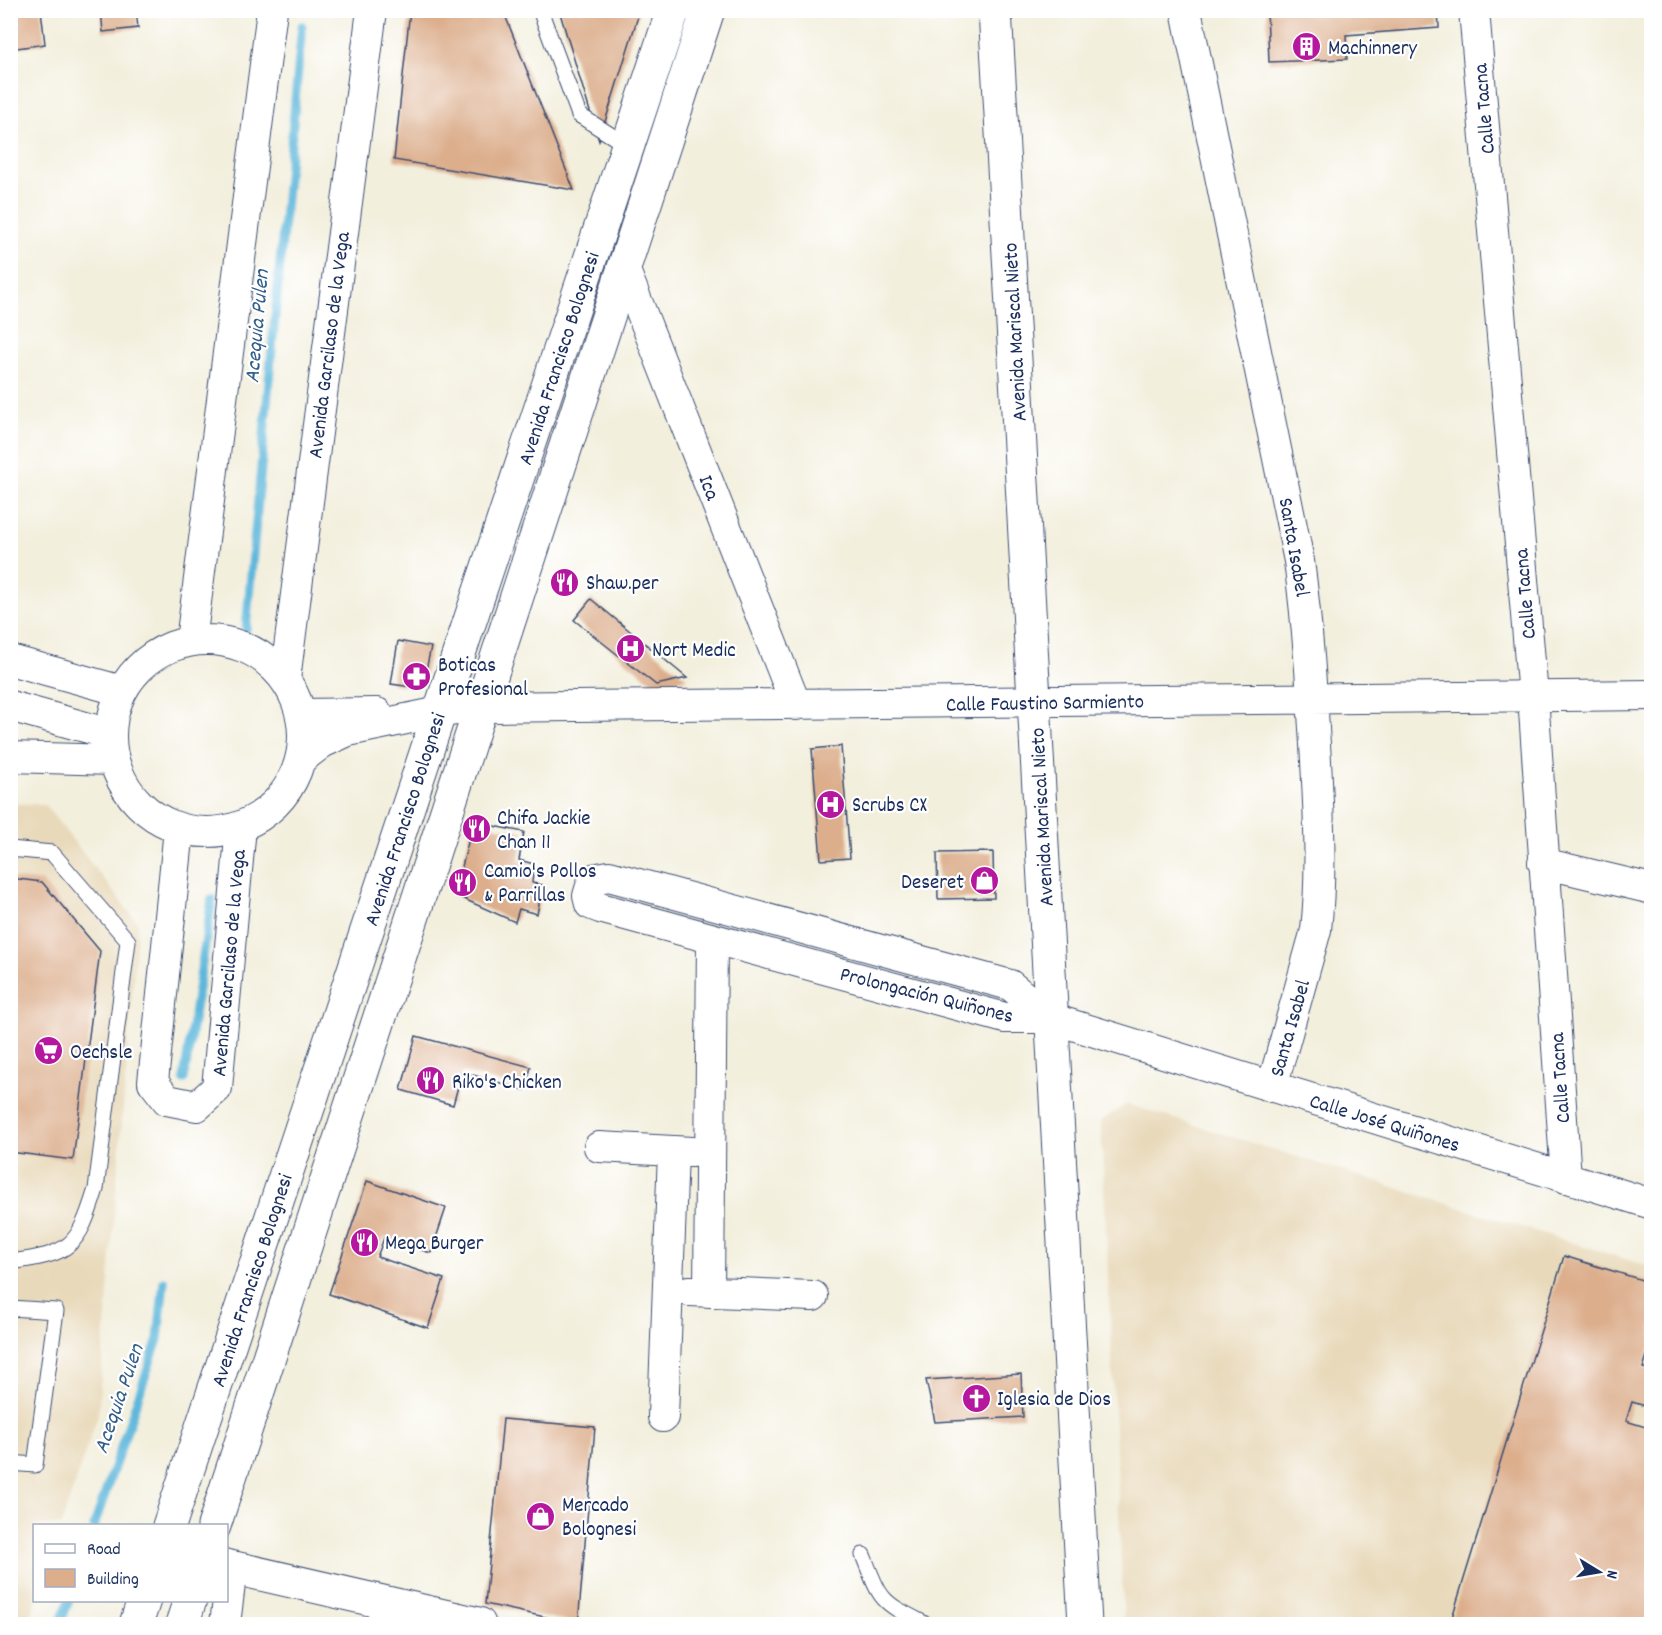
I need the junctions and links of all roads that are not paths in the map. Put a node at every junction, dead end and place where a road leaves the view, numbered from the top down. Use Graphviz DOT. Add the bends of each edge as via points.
graph roads {
  1 [pos="272,10"];
  2 [pos="372,10"];
  3 [pos="540,10"];
  4 [pos="673,10"];
  5 [pos="708,10"];
  6 [pos="995,10"];
  7 [pos="1186,10"];
  8 [pos="1474,10"];
  9 [pos="628,146"];
  10 [pos="624,268"];
  11 [pos="191,641"];
  12 [pos="10,660"];
  13 [pos="285,679"];
  14 [pos="122,691"];
  15 [pos="1652,695"];
  16 [pos="1533,696"];
  17 [pos="1312,699"];
  18 [pos="1036,703"];
  19 [pos="796,705"];
  20 [pos="10,706"];
  21 [pos="481,707"];
  22 [pos="440,712"];
  23 [pos="301,714"];
  24 [pos="112,747"];
  25 [pos="10,757"];
  26 [pos="301,759"];
  27 [pos="241,827"];
  28 [pos="179,830"];
  29 [pos="10,849"];
  30 [pos="1543,863"];
  31 [pos="1652,889"];
  32 [pos="712,939"];
  33 [pos="1050,1018"];
  34 [pos="1272,1087"];
  35 [pos="599,1147"];
  36 [pos="673,1152"];
  37 [pos="711,1153"];
  38 [pos="1566,1178"];
  39 [pos="1652,1204"];
  40 [pos="10,1262"];
  41 [pos="668,1289"];
  42 [pos="709,1292"];
  43 [pos="813,1296"];
  44 [pos="10,1308"];
  45 [pos="663,1417"];
  46 [pos="10,1463"];
  47 [pos="170,1524"];
  48 [pos="215,1524"];
  49 [pos="863,1555"];
  50 [pos="229,1567"];
  51 [pos="143,1602"];
  52 [pos="189,1602"];
  53 [pos="227,1602"];
  54 [pos="391,1615"];
  55 [pos="136,1624"];
  56 [pos="182,1624"];
  57 [pos="225,1624"];
  58 [pos="479,1624"];
  59 [pos="925,1624"];
  60 [pos="1085,1624"];
  1 -- 11 [label="street"];
  2 -- 13 [label="street, Avenida Garcilaso de la Vega"];
  3 -- 9 [label="lane" via="579,115"];
  4 -- 9 [label="main road, Avenida Francisco Bolognesi"];
  5 -- 10 [label="main road, Avenida Francisco Bolognesi"];
  6 -- 18 [label="main road, Avenida Mariscal Nieto"];
  7 -- 17 [label="street, Santa Isabel" via="1299,561"];
  8 -- 16 [label="street, Calle Tacna"];
  9 -- 22 [label="main road, Avenida Francisco Bolognesi"];
  10 -- 19 [label="street, Ica"];
  10 -- 21 [label="main road, Avenida Francisco Bolognesi"];
  11 -- 13 [label="street" via="217,640 243,646 266,660"];
  11 -- 14 [label="street" via="163,650 139,668"];
  12 -- 14 [label="street"];
  13 -- 23 [label="street"];
  14 -- 24 [label="street" via="113,711"];
  15 -- 16 [label="street, Calle Faustino Sarmiento"];
  16 -- 17 [label="street, Calle Faustino Sarmiento"];
  16 -- 30 [label="street, Calle Tacna"];
  17 -- 18 [label="street, Calle Faustino Sarmiento"];
  17 -- 34 [label="street, Santa Isabel" via="1320,839 1319,906 1316,930"];
  18 -- 19 [label="street, Calle Faustino Sarmiento"];
  18 -- 33 [label="main road, Avenida Mariscal Nieto"];
  19 -- 21 [label="street, Calle Faustino Sarmiento"];
  20 -- 24 [label="street"];
  21 -- 22 [label="street, Calle Faustino Sarmiento"];
  21 -- 48 [label="main road, Avenida Francisco Bolognesi"];
  22 -- 23 [label="street, Calle Faustino Sarmiento"];
  22 -- 26 [label="street, Calle Faustino Sarmiento" via="348,731"];
  22 -- 47 [label="main road, Avenida Francisco Bolognesi"];
  23 -- 26 [label="street"];
  24 -- 25 [label="street"];
  24 -- 28 [label="street" via="122,784 137,804 156,820"];
  26 -- 27 [label="street" via="288,788 268,812"];
  27 -- 28 [label="street" via="211,833"];
  27 -- 28 [label="street, Avenida Garcilaso de la Vega" via="217,1088 197,1106 167,1100 153,1082"];
  29 -- 40 [label="lane" via="52,854 128,941 96,1189 84,1227 62,1251"];
  30 -- 31 [label="street"];
  30 -- 38 [label="street, Calle Tacna"];
  32 -- 33 [label="street, Prolongación Quiñones" via="1005,1018"];
  32 -- 33 [label="street, Prolongación Quiñones" via="590,904 589,887 593,879 609,876 1010,985"];
  32 -- 37 [label="street"];
  33 -- 34 [label="street, Calle José Quiñones"];
  33 -- 60 [label="main road, Avenida Mariscal Nieto"];
  34 -- 38 [label="street, Calle José Quiñones"];
  35 -- 36 [label="street"];
  36 -- 37 [label="street"];
  36 -- 41 [label="street"];
  37 -- 42 [label="street"];
  38 -- 39 [label="street, Calle José Quiñones"];
  41 -- 42 [label="street"];
  41 -- 45 [label="street"];
  42 -- 43 [label="street"];
  44 -- 46 [label="lane" via="57,1311 35,1465"];
  49 -- 59 [label="lane" via="888,1606"];
  50 -- 54 [label="main road"];
  51 -- 55 [label="main road"];
  52 -- 56 [label="main road"];
  53 -- 57 [label="street"];
  54 -- 58 [label="main road"];
}
